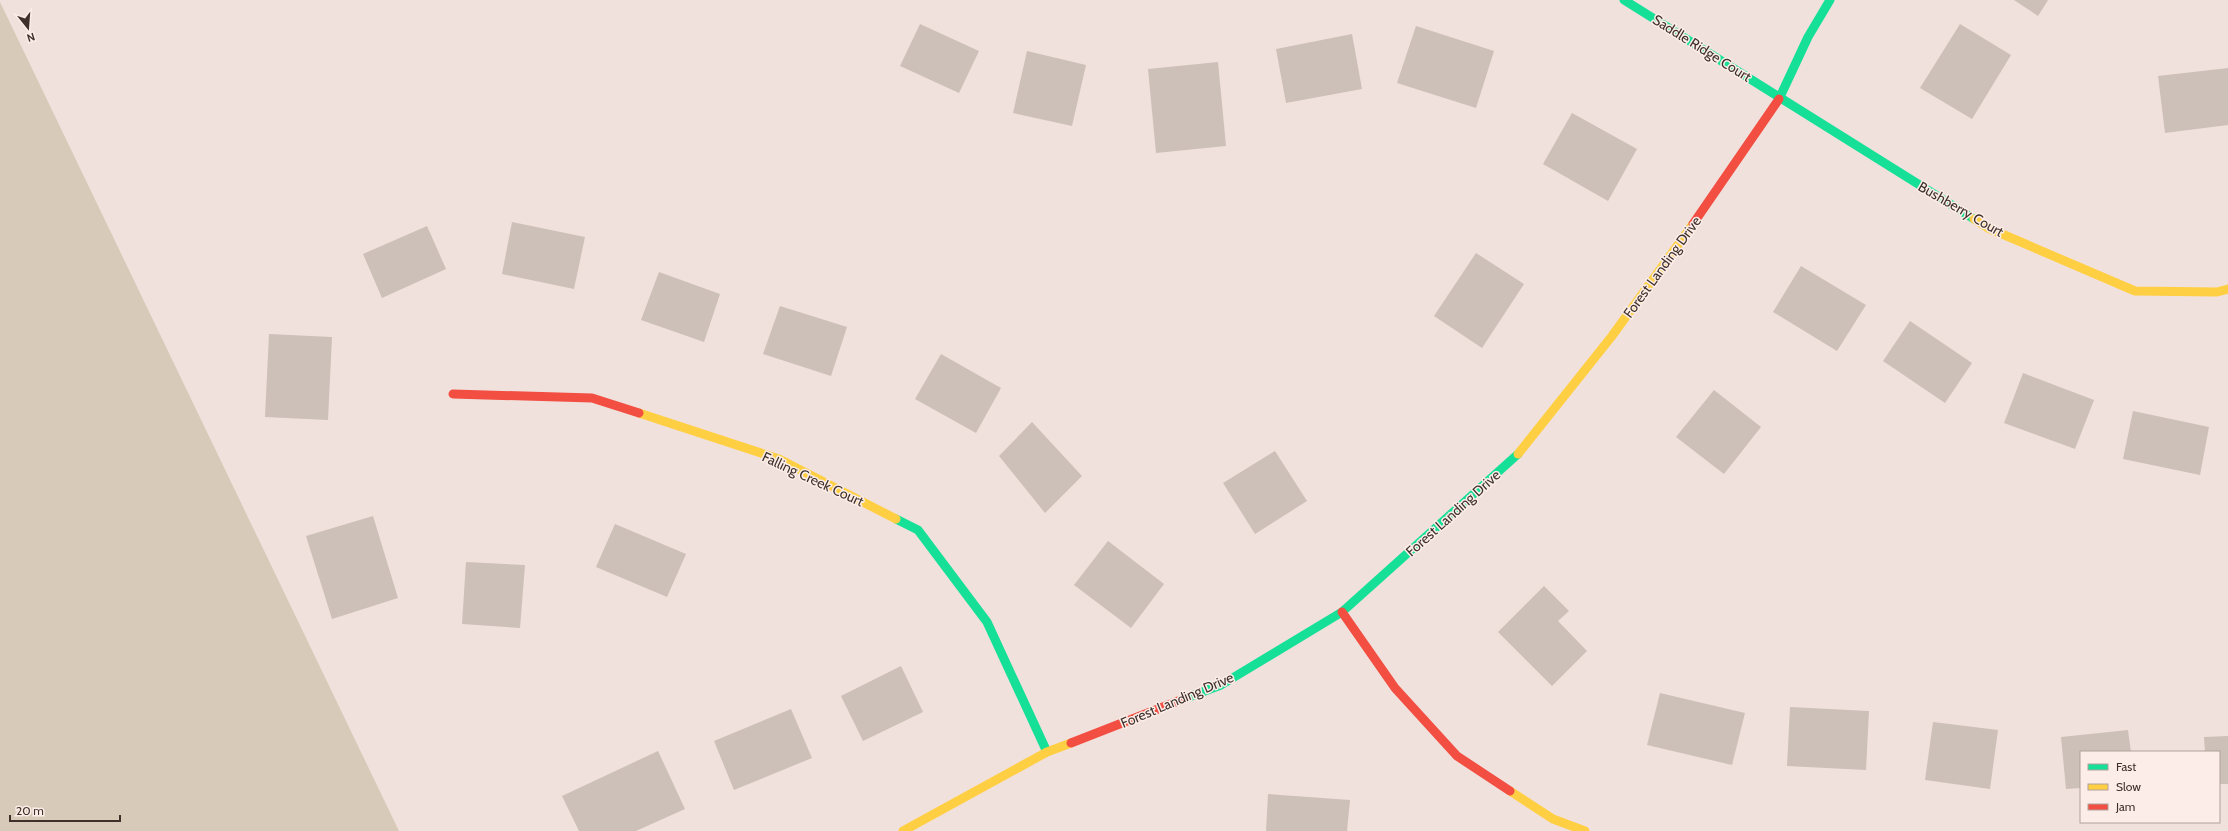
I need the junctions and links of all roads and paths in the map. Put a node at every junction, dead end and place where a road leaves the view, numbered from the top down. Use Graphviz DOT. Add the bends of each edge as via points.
graph roads {
  1 [pos="1624,0"];
  2 [pos="1830,0"];
  3 [pos="1780,96"];
  4 [pos="2228,289"];
  5 [pos="453,394"];
  6 [pos="1342,612"];
  7 [pos="1047,752"];
  8 [pos="903,831"];
  9 [pos="1585,831"];
  1 -- 3 [label="street, Saddle Ridge Court"];
  2 -- 3 [label="street, Forest Landing Drive" via="1808,37"];
  3 -- 4 [label="street, Bushberry Court" via="1988,228 2135,291 2217,292"];
  3 -- 6 [label="street, Forest Landing Drive" via="1708,205 1612,336 1523,450"];
  5 -- 7 [label="street, Falling Creek Court" via="592,398 779,460 918,530 987,622"];
  6 -- 7 [label="street, Forest Landing Drive" via="1221,684"];
  6 -- 9 [label="street" via="1395,688 1457,756 1553,819"];
  7 -- 8 [label="street, Forest Landing Drive"];
}
